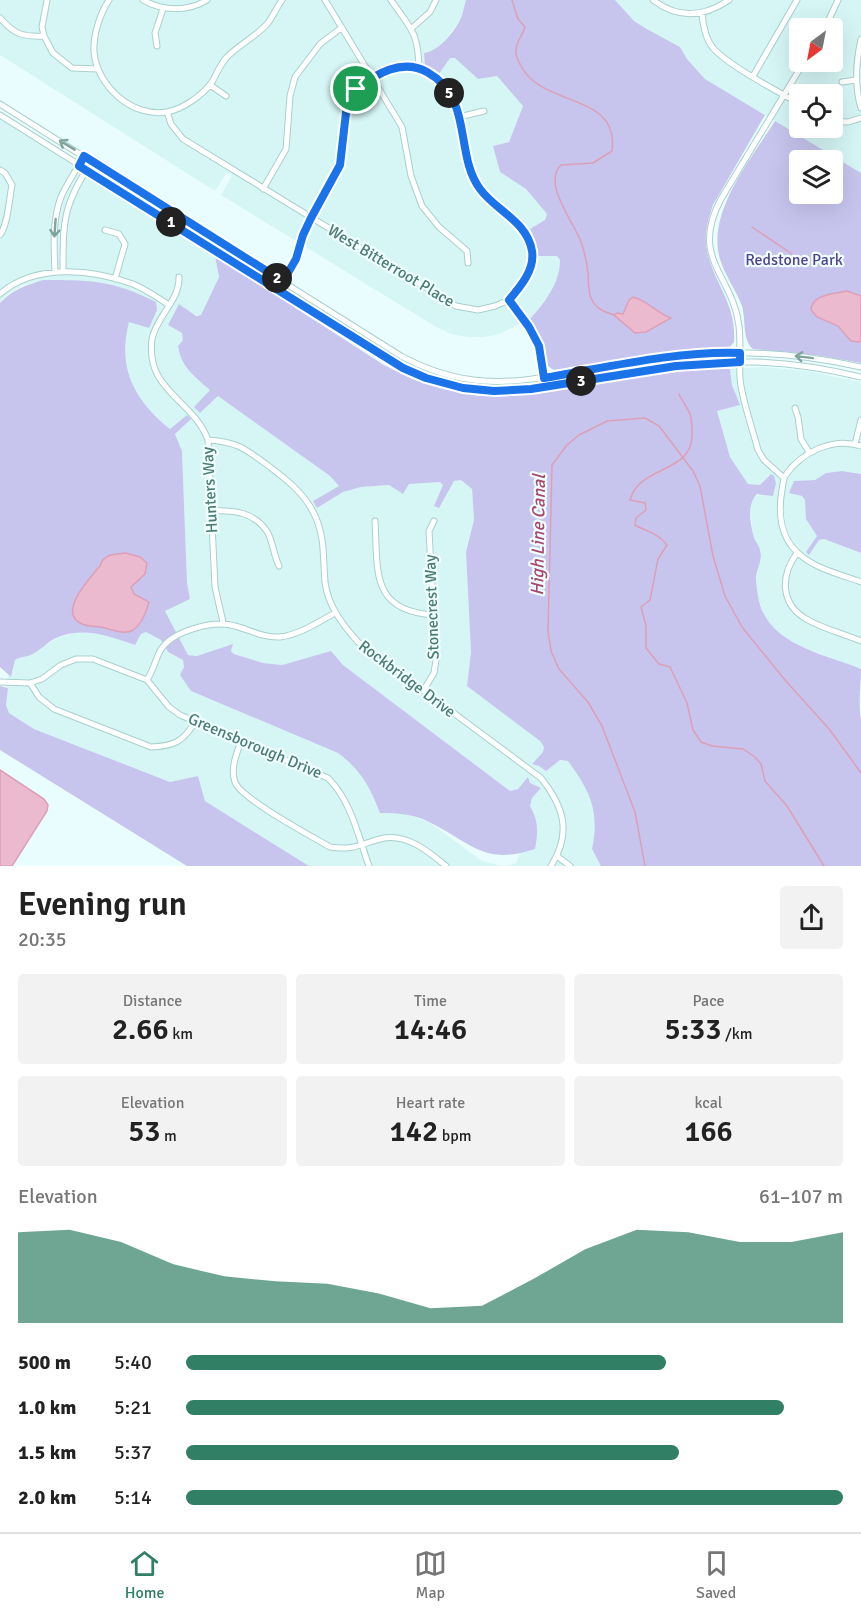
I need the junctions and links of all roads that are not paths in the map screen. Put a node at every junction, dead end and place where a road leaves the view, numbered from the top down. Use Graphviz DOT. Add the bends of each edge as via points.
graph roads {
  1 [pos="47,0"];
  2 [pos="109,0"];
  3 [pos="143,0"];
  4 [pos="207,0"];
  5 [pos="282,0"];
  6 [pos="325,0"];
  7 [pos="392,0"];
  8 [pos="436,0"];
  9 [pos="653,0"];
  10 [pos="729,0"];
  11 [pos="798,0"];
  12 [pos="838,0"];
  13 [pos="163,9"];
  14 [pos="702,13"];
  15 [pos="0,18"];
  16 [pos="830,18"];
  17 [pos="342,28"];
  18 [pos="412,28"];
  19 [pos="44,36"];
  20 [pos="861,39"];
  21 [pos="157,46"];
  22 [pos="418,67"];
  23 [pos="98,69"];
  24 [pos="797,72"];
  25 [pos="753,76"];
  26 [pos="372,77"];
  27 [pos="856,80"];
  28 [pos="842,82"];
  29 [pos="210,85"];
  30 [pos="783,94"];
  31 [pos="226,96"];
  32 [pos="789,98"];
  33 [pos="0,104"];
  34 [pos="861,108"];
  35 [pos="484,111"];
  36 [pos="167,112"];
  37 [pos="0,115"];
  38 [pos="459,117"];
  39 [pos="861,118"];
  40 [pos="843,122"];
  41 [pos="84,156"];
  42 [pos="92,161"];
  43 [pos="79,166"];
  44 [pos="0,170"];
  45 [pos="86,170"];
  46 [pos="263,189"];
  47 [pos="311,218"];
  48 [pos="105,230"];
  49 [pos="0,235"];
  50 [pos="468,263"];
  51 [pos="55,272"];
  52 [pos="63,272"];
  53 [pos="179,277"];
  54 [pos="115,279"];
  55 [pos="284,282"];
  56 [pos="278,290"];
  57 [pos="0,294"];
  58 [pos="509,300"];
  59 [pos="169,305"];
  60 [pos="740,353"];
  61 [pos="740,362"];
  62 [pos="861,367"];
  63 [pos="861,377"];
  64 [pos="544,378"];
  65 [pos="546,387"];
  66 [pos="795,408"];
  67 [pos="861,420"];
  68 [pos="208,440"];
  69 [pos="858,445"];
  70 [pos="809,452"];
  71 [pos="784,478"];
  72 [pos="212,511"];
  73 [pos="375,521"];
  74 [pos="434,521"];
  75 [pos="797,553"];
  76 [pos="279,566"];
  77 [pos="861,582"];
  78 [pos="335,613"];
  79 [pos="434,615"];
  80 [pos="223,622"];
  81 [pos="861,641"];
  82 [pos="147,680"];
  83 [pos="0,682"];
  84 [pos="30,683"];
  85 [pos="423,691"];
  86 [pos="195,722"];
  87 [pos="241,741"];
  88 [pos="362,846"];
  89 [pos="557,856"];
  90 [pos="369,866"];
  91 [pos="446,866"];
  92 [pos="551,866"];
  93 [pos="570,866"];
  1 -- 19 [label="street"];
  2 -- 23 [label="street" via="96,35"];
  3 -- 13 [label="street"];
  4 -- 13 [label="street" via="188,8"];
  5 -- 29 [label="street" via="267,24 225,59"];
  6 -- 17 [label="street"];
  7 -- 18 [label="street"];
  8 -- 18 [label="street" via="430,12"];
  9 -- 14 [label="street" via="684,14"];
  10 -- 14 [label="street"];
  11 -- 25 [label="street"];
  12 -- 16 [label="street"];
  13 -- 21 [label="street" via="155,33"];
  14 -- 25 [label="street" via="704,32 712,47"];
  15 -- 19 [label="street" via="19,34"];
  17 -- 26 [label="street"];
  17 -- 46 [label="street" via="320,44 295,76 286,149"];
  18 -- 22 [label="street"];
  19 -- 23 [label="street" via="53,53 72,68"];
  20 -- 27 [label="street"];
  22 -- 26 [label="street" via="392,68"];
  22 -- 38 [label="street" via="439,79 451,95"];
  23 -- 36 [label="street" via="111,90 130,106"];
  24 -- 30 [label="street"];
  25 -- 30 [label="street"];
  26 -- 47 [label="street" via="356,89 347,104 340,165"];
  26 -- 50 [label="street" via="402,127 411,176 422,206 467,251"];
  27 -- 28 [label="street"];
  27 -- 34 [label="street"];
  29 -- 31 [label="street"];
  29 -- 36 [label="street" via="184,106"];
  30 -- 32 [label="street"];
  30 -- 60 [label="street" via="712,215 713,261 735,306"];
  41 -- 33 [label="street, one-way"];
  35 -- 38 [label="street"];
  36 -- 46 [label="street, West Bitterroot Place" via="183,139"];
  37 -- 43 [label="street"];
  38 -- 58 [label="street" via="480,190 524,231 532,253 528,275"];
  39 -- 40 [label="street"];
  41 -- 42 [label="street"];
  41 -- 43 [label="street"];
  42 -- 45 [label="street"];
  42 -- 55 [label="street"];
  43 -- 45 [label="street"];
  43 -- 51 [label="street, one-way" via="57,211"];
  44 -- 49 [label="street" via="12,186 6,224"];
  45 -- 52 [label="street" via="65,214"];
  45 -- 56 [label="street"];
  46 -- 47 [label="street, West Bitterroot Place"];
  47 -- 55 [label="street"];
  47 -- 58 [label="street, West Bitterroot Place" via="456,306 478,310"];
  48 -- 54 [label="street" via="119,234 125,244"];
  51 -- 52 [label="street"];
  51 -- 57 [label="street" via="27,278"];
  52 -- 54 [label="street"];
  53 -- 59 [label="street, Hunters Way" via="180,288"];
  54 -- 59 [label="street"];
  55 -- 56 [label="street"];
  55 -- 64 [label="street" via="430,370 484,381"];
  56 -- 65 [label="street" via="396,364 426,378 484,390"];
  58 -- 64 [label="street" via="539,346"];
  59 -- 68 [label="street, Hunters Way" via="154,329 153,364 162,384 198,419"];
  60 -- 61 [label="street"];
  62 -- 60 [label="street, one-way" via="782,354"];
  60 -- 64 [label="street" via="697,354"];
  61 -- 63 [label="street" via="784,363"];
  61 -- 65 [label="street" via="676,366"];
  61 -- 71 [label="street" via="740,379 758,450"];
  64 -- 65 [label="street"];
  66 -- 70 [label="street" via="801,439"];
  67 -- 69 [label="street"];
  68 -- 72 [label="street, Hunters Way"];
  68 -- 78 [label="street, Rockbridge Drive" via="228,441 246,450 306,499 322,538 325,582"];
  69 -- 70 [label="street" via="836,444"];
  70 -- 71 [label="street"];
  71 -- 75 [label="street" via="780,520"];
  72 -- 76 [label="street" via="232,510 248,514 260,523 269,535"];
  72 -- 80 [label="street, Hunters Way" via="215,587"];
  73 -- 79 [label="street" via="378,577 386,595 403,610"];
  74 -- 79 [label="street, Stonecrest Way" via="429,531"];
  75 -- 77 [label="street" via="815,565"];
  75 -- 81 [label="street" via="785,578 790,604 808,620"];
  78 -- 80 [label="street" via="283,637 261,635"];
  78 -- 85 [label="street, Rockbridge Drive" via="358,642"];
  79 -- 85 [label="street, Stonecrest Way" via="436,660 434,673"];
  80 -- 82 [label="street" via="194,628 172,640 161,649"];
  82 -- 84 [label="street" via="93,659 76,659"];
  82 -- 86 [label="street, Greensborough Drive" via="169,708"];
  83 -- 84 [label="street"];
  84 -- 86 [label="street" via="54,709 151,747 167,747 186,737"];
  85 -- 89 [label="street, Rockbridge Drive" via="541,778 563,815"];
  86 -- 87 [label="street, Greensborough Drive"];
  87 -- 88 [label="street, Greensborough Drive" via="328,777 341,791"];
  87 -- 88 [label="street" via="233,766 235,782 245,796 330,847 346,850"];
  88 -- 90 [label="street, Greensborough Drive"];
  88 -- 91 [label="street" via="386,838 405,839"];
  89 -- 92 [label="street, Rockbridge Drive"];
  89 -- 93 [label="street"];
}
